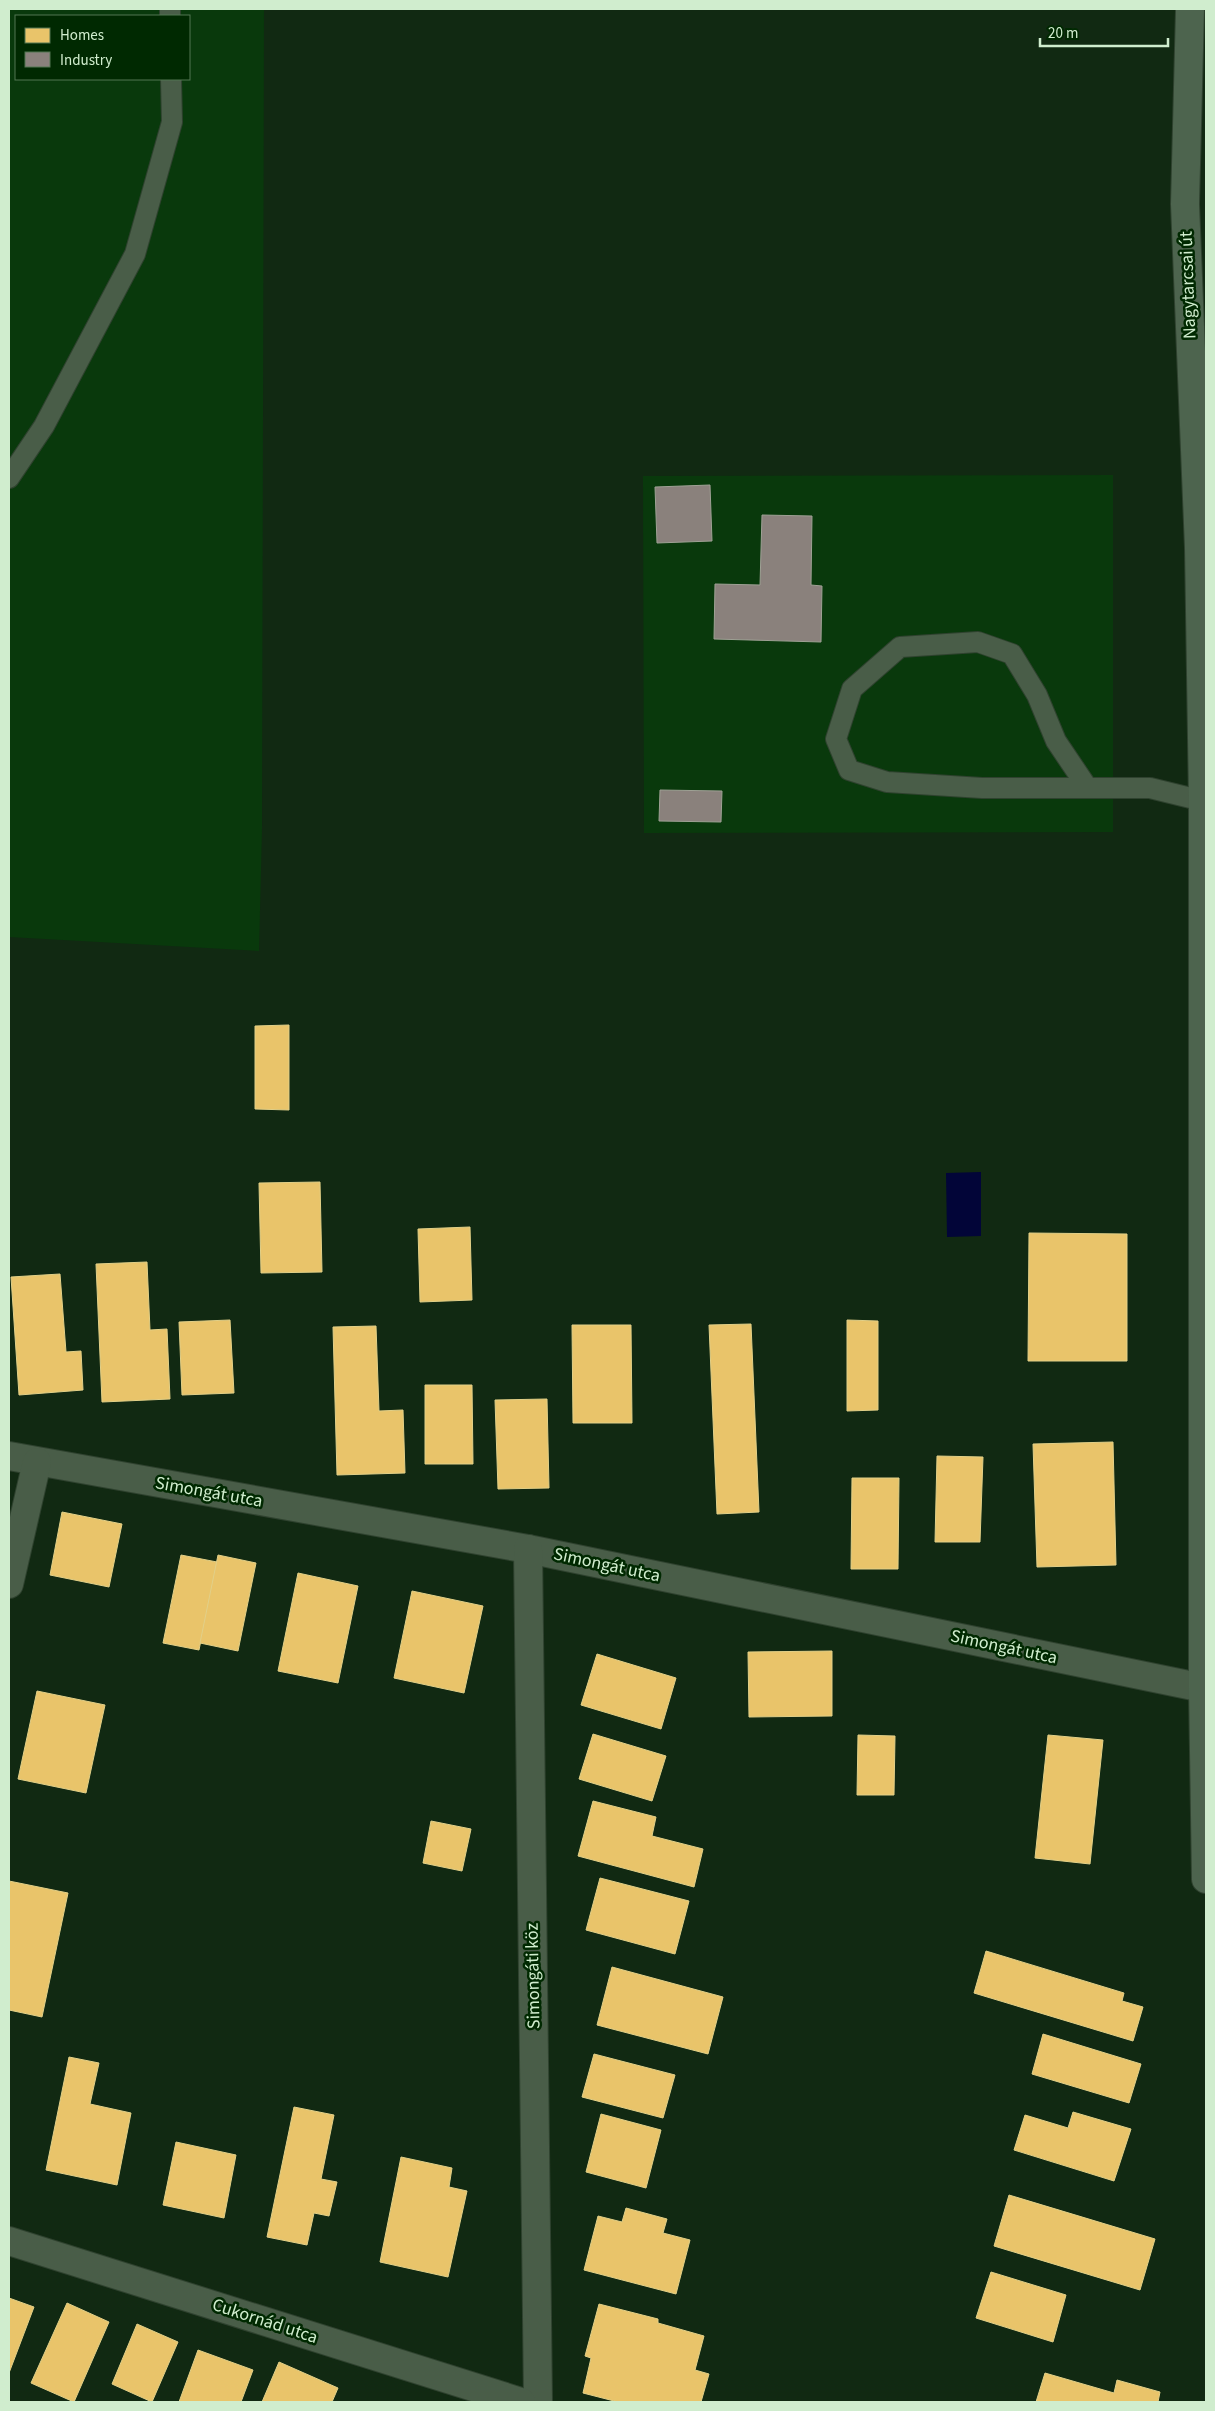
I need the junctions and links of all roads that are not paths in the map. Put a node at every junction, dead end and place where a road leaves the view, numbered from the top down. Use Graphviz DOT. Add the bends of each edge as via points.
graph roads {
  1 [pos="1190,9"];
  2 [pos="171,80"];
  3 [pos="9,478"];
  4 [pos="1203,547"];
  5 [pos="1087,787"];
  6 [pos="1204,791"];
  7 [pos="1205,1048"];
  8 [pos="9,1456"];
  9 [pos="37,1462"];
  10 [pos="528,1549"];
  11 [pos="9,1584"];
  12 [pos="1203,1688"];
  13 [pos="1205,1762"];
  14 [pos="1206,1879"];
  15 [pos="9,2241"];
  16 [pos="521,2402"];
  17 [pos="538,2402"];
  1 -- 4 [label="main road, Nagytarcsai út" via="1185,204"];
  2 -- 3 [label="lane" via="172,122 135,254 44,426"];
  4 -- 6 [label="main road, Nagytarcsai út"];
  5 -- 5 [label="lane" via="982,788 886,782 848,770 836,739 852,690 900,647 978,642 1012,654 1037,695 1056,741"];
  5 -- 6 [label="lane"];
  6 -- 7 [label="main road, Nagytarcsai út"];
  7 -- 12 [label="main road, Nagytarcsai út"];
  8 -- 9 [label="street, Simongát utca"];
  9 -- 10 [label="street, Simongát utca"];
  9 -- 11 [label="street"];
  10 -- 12 [label="street, Simongát utca"];
  10 -- 17 [label="street, Simongáti köz"];
  12 -- 13 [label="main road, Nagytarcsai út"];
  13 -- 14 [label="main road, Nagytarcsai út"];
  15 -- 16 [label="street, Cukornád utca"];
}
